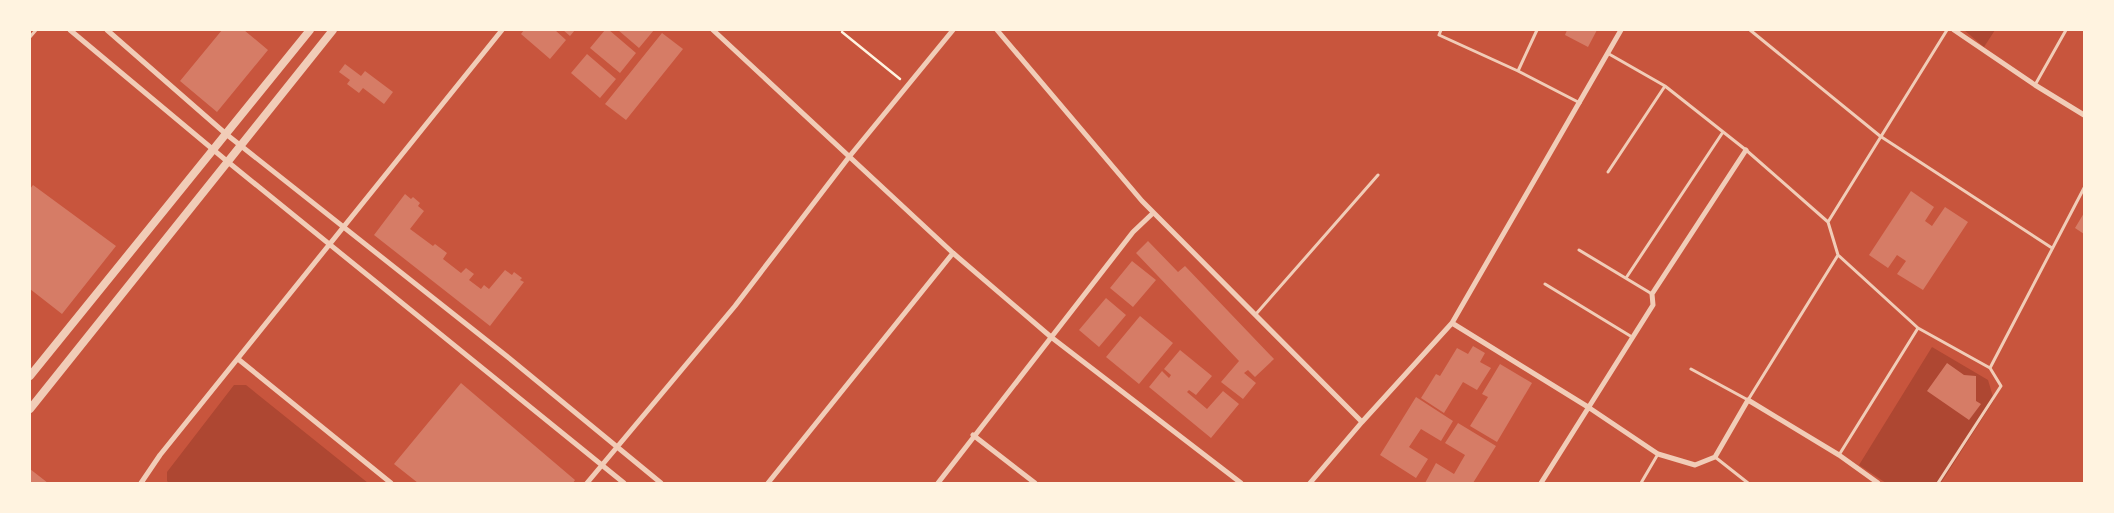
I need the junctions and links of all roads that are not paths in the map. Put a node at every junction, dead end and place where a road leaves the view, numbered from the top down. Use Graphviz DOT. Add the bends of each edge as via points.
graph roads {
  1 [pos="36,30"];
  2 [pos="70,30"];
  3 [pos="107,30"];
  4 [pos="310,30"];
  5 [pos="333,30"];
  6 [pos="502,30"];
  7 [pos="713,30"];
  8 [pos="953,30"];
  9 [pos="997,30"];
  10 [pos="1441,30"];
  11 [pos="1537,30"];
  12 [pos="1621,30"];
  13 [pos="1750,30"];
  14 [pos="1947,30"];
  15 [pos="1954,30"];
  16 [pos="2066,30"];
  17 [pos="30,37"];
  18 [pos="1609,54"];
  19 [pos="1518,71"];
  20 [pos="2035,85"];
  21 [pos="1665,86"];
  22 [pos="1580,103"];
  23 [pos="2084,115"];
  24 [pos="1723,132"];
  25 [pos="226,134"];
  26 [pos="1880,136"];
  27 [pos="241,146"];
  28 [pos="214,149"];
  29 [pos="1746,150"];
  30 [pos="849,158"];
  31 [pos="228,162"];
  32 [pos="1608,172"];
  33 [pos="1378,175"];
  34 [pos="2084,188"];
  35 [pos="1153,213"];
  36 [pos="1828,222"];
  37 [pos="344,228"];
  38 [pos="331,244"];
  39 [pos="2052,248"];
  40 [pos="1579,250"];
  41 [pos="953,252"];
  42 [pos="1838,255"];
  43 [pos="1626,278"];
  44 [pos="1545,284"];
  45 [pos="1652,294"];
  46 [pos="1256,314"];
  47 [pos="1452,323"];
  48 [pos="1918,328"];
  49 [pos="1051,337"];
  50 [pos="1632,337"];
  51 [pos="238,359"];
  52 [pos="1990,368"];
  53 [pos="1691,369"];
  54 [pos="30,376"];
  55 [pos="1748,400"];
  56 [pos="1588,407"];
  57 [pos="30,409"];
  58 [pos="1362,422"];
  59 [pos="974,435"];
  60 [pos="617,447"];
  61 [pos="1658,454"];
  62 [pos="1839,455"];
  63 [pos="1715,456"];
  64 [pos="602,465"];
  65 [pos="142,481"];
  66 [pos="149,483"];
  67 [pos="391,483"];
  68 [pos="588,483"];
  69 [pos="624,483"];
  70 [pos="661,483"];
  71 [pos="768,483"];
  72 [pos="938,483"];
  73 [pos="1035,483"];
  74 [pos="1241,483"];
  75 [pos="1310,483"];
  76 [pos="1541,483"];
  77 [pos="1641,483"];
  78 [pos="1748,483"];
  79 [pos="1878,483"];
  80 [pos="1938,483"];
  1 -- 17 [label="lane"];
  2 -- 28 [label="street"];
  3 -- 25 [label="street"];
  4 -- 25 [label="street"];
  5 -- 27 [label="street"];
  6 -- 37 [label="street"];
  7 -- 30 [label="street"];
  8 -- 30 [label="street"];
  9 -- 35 [label="street"];
  10 -- 19 [label="lane" via="1439,35"];
  11 -- 19 [label="lane"];
  12 -- 18 [label="street"];
  13 -- 26 [label="lane"];
  14 -- 26 [label="lane"];
  15 -- 20 [label="street"];
  16 -- 20 [label="lane"];
  18 -- 21 [label="lane"];
  18 -- 22 [label="street"];
  19 -- 22 [label="lane"];
  20 -- 23 [label="street"];
  21 -- 24 [label="lane"];
  21 -- 32 [label="lane"];
  22 -- 47 [label="street"];
  24 -- 29 [label="lane"];
  24 -- 43 [label="lane"];
  25 -- 27 [label="street"];
  25 -- 28 [label="street"];
  26 -- 36 [label="lane"];
  26 -- 39 [label="lane"];
  27 -- 31 [label="street"];
  27 -- 37 [label="street"];
  28 -- 31 [label="street"];
  28 -- 54 [label="street"];
  29 -- 36 [label="lane"];
  29 -- 45 [label="street"];
  30 -- 41 [label="street"];
  30 -- 60 [label="street" via="729,313"];
  31 -- 38 [label="street"];
  31 -- 57 [label="street"];
  33 -- 46 [label="lane"];
  34 -- 39 [label="lane"];
  35 -- 46 [label="street"];
  35 -- 49 [label="street" via="1133,232"];
  36 -- 42 [label="lane"];
  37 -- 38 [label="street"];
  37 -- 60 [label="street"];
  38 -- 51 [label="street"];
  38 -- 64 [label="street"];
  39 -- 52 [label="lane"];
  40 -- 43 [label="lane"];
  41 -- 49 [label="street"];
  41 -- 71 [label="street"];
  42 -- 48 [label="lane"];
  42 -- 55 [label="lane"];
  43 -- 45 [label="lane"];
  44 -- 50 [label="lane"];
  45 -- 50 [label="street" via="1652,306"];
  46 -- 58 [label="street"];
  47 -- 56 [label="street"];
  47 -- 58 [label="street"];
  48 -- 52 [label="lane"];
  48 -- 62 [label="lane"];
  49 -- 59 [label="street"];
  49 -- 74 [label="street"];
  50 -- 56 [label="street"];
  51 -- 65 [label="street" via="160,454"];
  51 -- 67 [label="street"];
  52 -- 80 [label="lane" via="2002,386"];
  53 -- 55 [label="lane"];
  55 -- 62 [label="street"];
  55 -- 63 [label="street"];
  56 -- 61 [label="street"];
  56 -- 76 [label="street"];
  58 -- 75 [label="street"];
  59 -- 72 [label="street"];
  59 -- 73 [label="street"];
  60 -- 64 [label="street"];
  60 -- 70 [label="street"];
  61 -- 63 [label="street" via="1695,465"];
  61 -- 77 [label="lane"];
  62 -- 79 [label="street"];
  63 -- 78 [label="lane"];
  64 -- 68 [label="street"];
  64 -- 69 [label="street"];
  65 -- 66 [label="street"];
}
